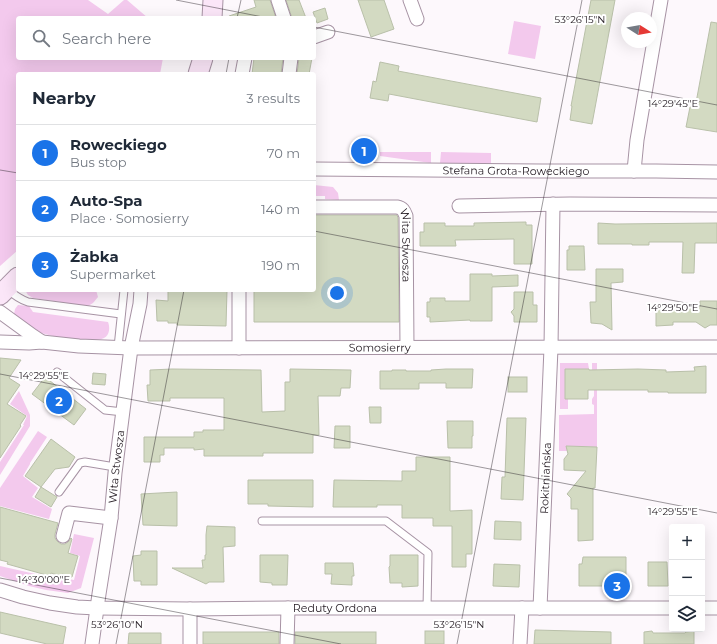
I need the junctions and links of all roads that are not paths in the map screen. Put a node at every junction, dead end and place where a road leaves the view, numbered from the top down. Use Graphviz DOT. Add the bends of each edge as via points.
graph roads {
  1 [pos="213,0"];
  2 [pos="278,0"];
  3 [pos="410,0"];
  4 [pos="661,0"];
  5 [pos="212,16"];
  6 [pos="283,16"];
  7 [pos="417,19"];
  8 [pos="328,32"];
  9 [pos="316,35"];
  10 [pos="203,60"];
  11 [pos="245,60"];
  12 [pos="291,60"];
  13 [pos="199,72"];
  14 [pos="242,72"];
  15 [pos="289,72"];
  16 [pos="316,169"];
  17 [pos="634,171"];
  18 [pos="717,172"];
  19 [pos="553,204"];
  20 [pos="717,205"];
  21 [pos="459,206"];
  22 [pos="316,207"];
  23 [pos="8,287"];
  24 [pos="124,292"];
  25 [pos="141,292"];
  26 [pos="239,292"];
  27 [pos="0,312"];
  28 [pos="122,314"];
  29 [pos="0,342"];
  30 [pos="42,342"];
  31 [pos="407,347"];
  32 [pos="717,347"];
  33 [pos="125,348"];
  34 [pos="240,348"];
  35 [pos="551,348"];
  36 [pos="57,372"];
  37 [pos="122,412"];
  38 [pos="115,468"];
  39 [pos="59,492"];
  40 [pos="111,518"];
  41 [pos="262,521"];
  42 [pos="63,536"];
  43 [pos="0,590"];
  44 [pos="97,608"];
  45 [pos="288,608"];
  46 [pos="427,608"];
  47 [pos="522,608"];
  48 [pos="540,608"];
  49 [pos="669,608"];
  50 [pos="705,608"];
  51 [pos="717,608"];
  52 [pos="190,609"];
  53 [pos="92,644"];
  54 [pos="190,644"];
  55 [pos="287,644"];
  56 [pos="520,644"];
  1 -- 5 [label="street"];
  2 -- 6 [label="street"];
  3 -- 7 [label="street"];
  4 -- 17 [label="street"];
  8 -- 9 [label="street"];
  10 -- 13 [label="street"];
  11 -- 14 [label="street"];
  12 -- 15 [label="street"];
  16 -- 17 [label="street, Stefana Grota-Roweckiego"];
  17 -- 18 [label="street, Stefana Grota-Roweckiego"];
  19 -- 20 [label="street"];
  19 -- 21 [label="street"];
  19 -- 35 [label="street"];
  22 -- 31 [label="street, Wita Stwosza" via="400,207 404,211"];
  23 -- 28 [label="lane" via="13,295 28,302"];
  24 -- 28 [label="lane"];
  25 -- 33 [label="street, Wita Stwosza" via="140,304"];
  26 -- 34 [label="street"];
  27 -- 30 [label="street, Somosierry"];
  28 -- 33 [label="lane"];
  29 -- 30 [label="street, Somosierry"];
  30 -- 33 [label="street, Somosierry"];
  31 -- 34 [label="street, Somosierry"];
  31 -- 35 [label="street, Somosierry"];
  32 -- 35 [label="street, Somosierry"];
  33 -- 34 [label="street, Somosierry"];
  33 -- 37 [label="street, Wita Stwosza"];
  35 -- 48 [label="street, Rokitniańska"];
  36 -- 37 [label="lane" via="105,410"];
  37 -- 38 [label="street, Wita Stwosza"];
  38 -- 39 [label="lane" via="80,463"];
  38 -- 40 [label="street, Wita Stwosza"];
  40 -- 42 [label="street" via="65,512"];
  40 -- 44 [label="street, Wita Stwosza"];
  41 -- 46 [label="lane" via="386,521 428,553"];
  43 -- 44 [label="street, Reduty Ordona" via="50,603"];
  44 -- 52 [label="street, Reduty Ordona"];
  44 -- 53 [label="street, Wita Stwosza"];
  45 -- 46 [label="street, Reduty Ordona"];
  45 -- 52 [label="street, Reduty Ordona"];
  45 -- 55 [label="street"];
  46 -- 47 [label="street, Reduty Ordona"];
  47 -- 48 [label="street, Reduty Ordona"];
  47 -- 56 [label="street"];
  48 -- 49 [label="street, Reduty Ordona"];
  50 -- 51 [label="street"];
  52 -- 54 [label="street"];
}
